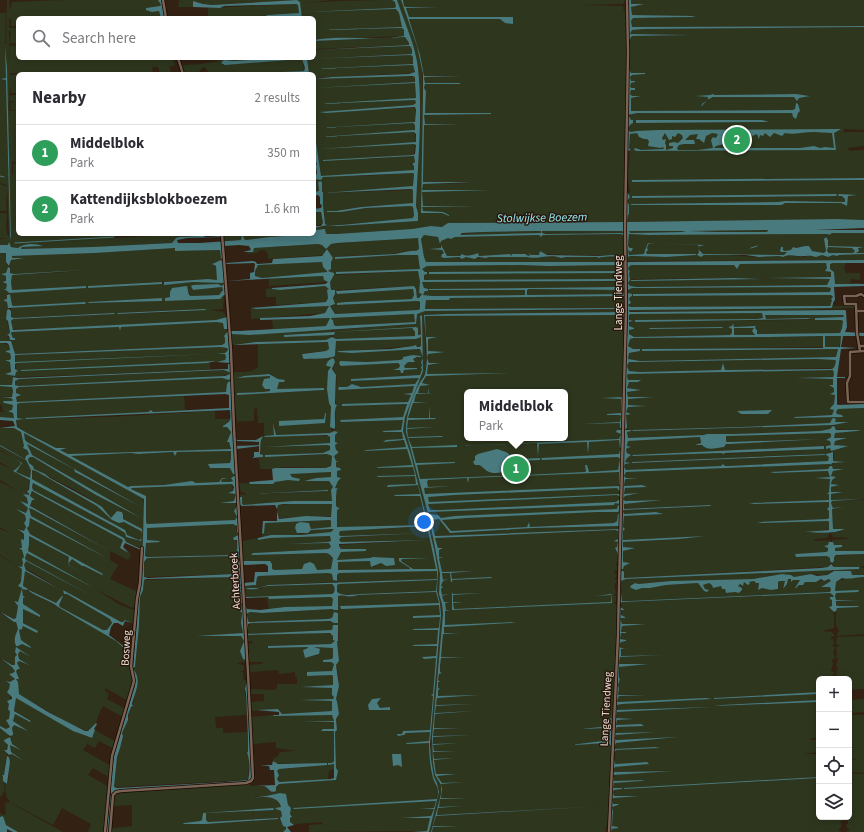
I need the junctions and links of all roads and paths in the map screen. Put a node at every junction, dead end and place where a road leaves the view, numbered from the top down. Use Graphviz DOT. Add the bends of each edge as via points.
graph roads {
  1 [pos="163,0"];
  2 [pos="627,0"];
  3 [pos="166,16"];
  4 [pos="179,60"];
  5 [pos="182,72"];
  6 [pos="222,236"];
  7 [pos="864,296"];
  8 [pos="856,308"];
  9 [pos="864,311"];
  10 [pos="860,346"];
  11 [pos="864,346"];
  12 [pos="860,352"];
  13 [pos="864,352"];
  14 [pos="864,402"];
  15 [pos="142,548"];
  16 [pos="111,795"];
  17 [pos="105,832"];
  18 [pos="110,832"];
  19 [pos="608,832"];
  1 -- 3 [label="street"];
  2 -- 19 [label="street, Lange Tiendweg" via="626,317 618,635"];
  4 -- 5 [label="street"];
  6 -- 16 [label="street, Achterbroek" via="229,308 253,778 246,783 121,791"];
  7 -- 8 [label="street" via="844,296 845,304"];
  8 -- 9 [label="street"];
  8 -- 10 [label="street"];
  10 -- 11 [label="street"];
  10 -- 12 [label="street"];
  12 -- 13 [label="street"];
  12 -- 14 [label="street" via="850,352 848,402"];
  15 -- 16 [label="street, Bosweg" via="131,666 134,681 112,756"];
  16 -- 17 [label="street"];
  16 -- 18 [label="street"];
}
